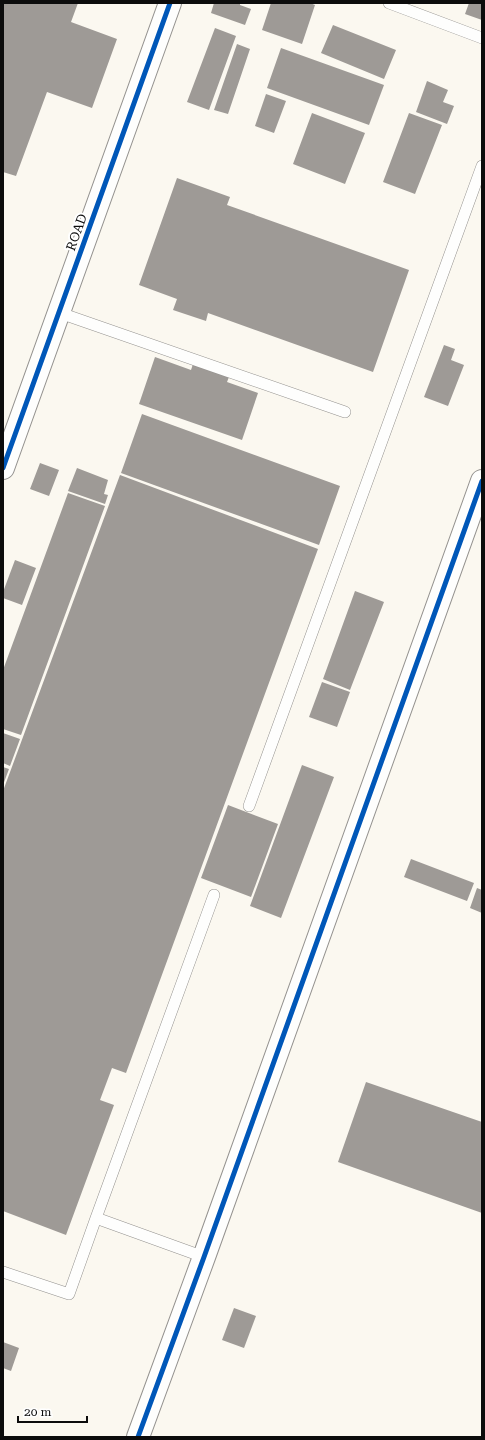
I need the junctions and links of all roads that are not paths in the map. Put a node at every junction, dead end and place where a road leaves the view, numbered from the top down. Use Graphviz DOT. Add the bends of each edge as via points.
graph roads {
  1 [pos="170,3"];
  2 [pos="174,3"];
  3 [pos="389,3"];
  4 [pos="482,38"];
  5 [pos="482,166"];
  6 [pos="60,313"];
  7 [pos="345,412"];
  8 [pos="3,468"];
  9 [pos="3,474"];
  10 [pos="482,481"];
  11 [pos="249,806"];
  12 [pos="214,895"];
  13 [pos="96,1218"];
  14 [pos="204,1256"];
  15 [pos="3,1272"];
  16 [pos="138,1437"];
  1 -- 8 [label="street, ROAD"];
  2 -- 6 [label="lane"];
  3 -- 4 [label="lane"];
  5 -- 11 [label="lane"];
  6 -- 7 [label="lane"];
  6 -- 9 [label="lane"];
  10 -- 14 [label="street"];
  12 -- 13 [label="lane"];
  13 -- 14 [label="lane"];
  13 -- 15 [label="lane" via="69,1294"];
  14 -- 16 [label="street"];
}
